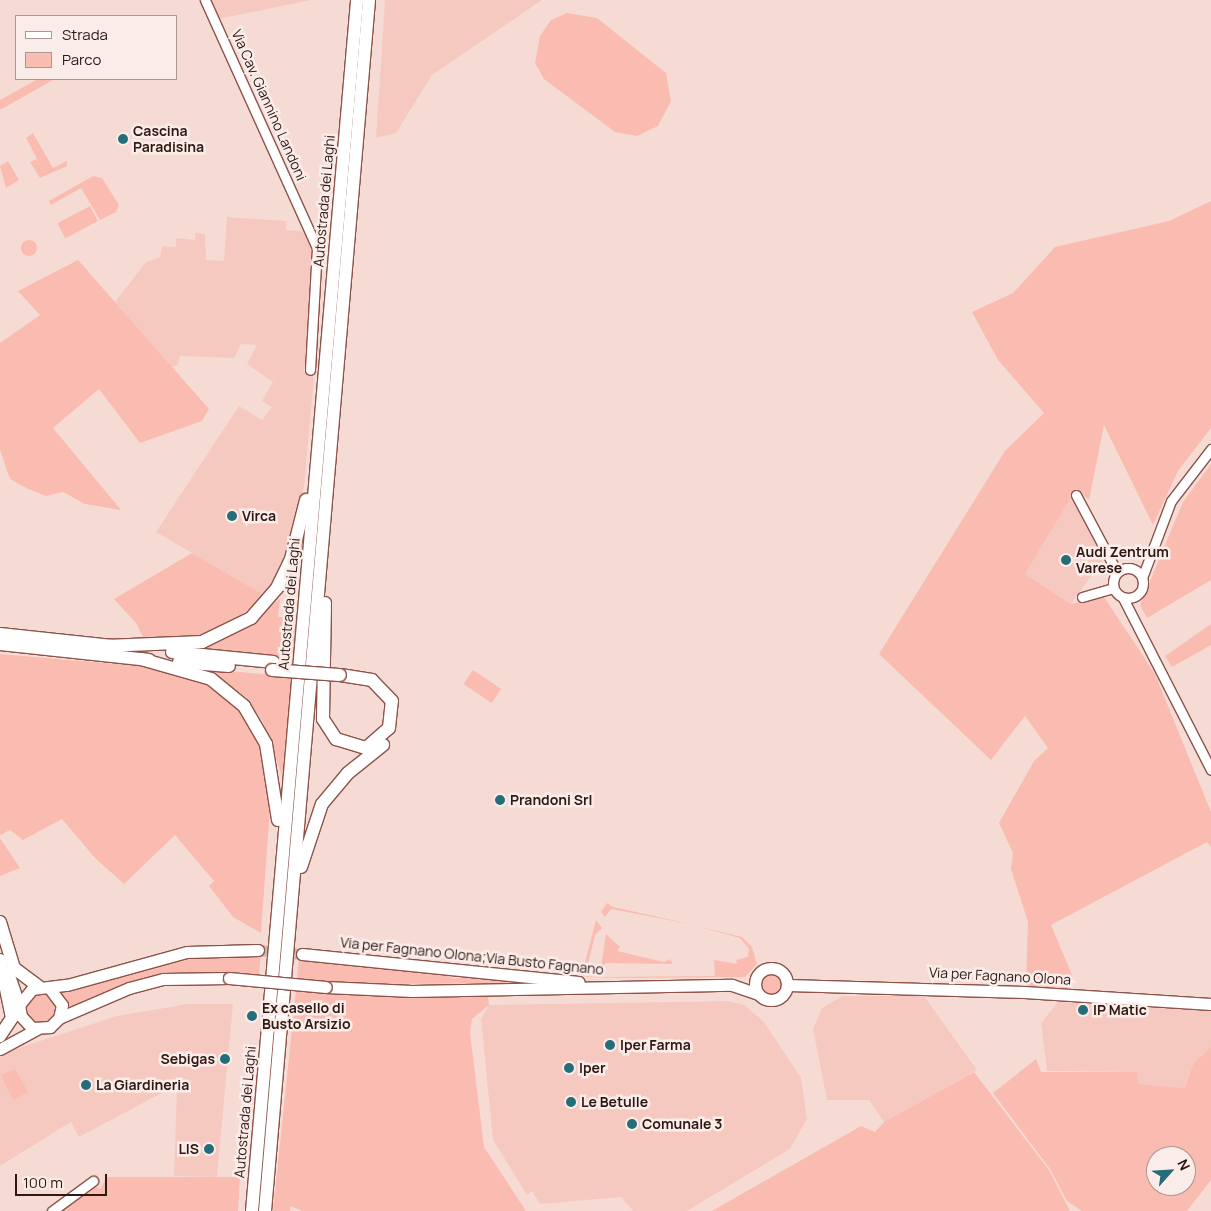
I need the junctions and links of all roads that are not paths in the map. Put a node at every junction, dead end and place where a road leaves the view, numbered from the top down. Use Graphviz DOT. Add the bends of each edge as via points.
graph roads {
  1 [pos="205,0"];
  2 [pos="357,0"];
  3 [pos="368,0"];
  4 [pos="310,370"];
  5 [pos="319,439"];
  6 [pos="1211,449"];
  7 [pos="1076,495"];
  8 [pos="322,539"];
  9 [pos="1148,557"];
  10 [pos="1131,568"];
  11 [pos="1118,572"];
  12 [pos="1142,578"];
  13 [pos="1113,588"];
  14 [pos="1082,596"];
  15 [pos="1137,596"];
  16 [pos="1123,598"];
  17 [pos="1135,617"];
  18 [pos="0,634"];
  19 [pos="0,644"];
  20 [pos="105,646"];
  21 [pos="27,648"];
  22 [pos="0,649"];
  23 [pos="141,659"];
  24 [pos="273,666"];
  25 [pos="340,671"];
  26 [pos="1211,770"];
  27 [pos="277,916"];
  28 [pos="291,917"];
  29 [pos="0,922"];
  30 [pos="258,950"];
  31 [pos="0,952"];
  32 [pos="302,954"];
  33 [pos="0,960"];
  34 [pos="758,975"];
  35 [pos="732,984"];
  36 [pos="788,985"];
  37 [pos="618,986"];
  38 [pos="44,988"];
  39 [pos="758,994"];
  40 [pos="1211,1004"];
  41 [pos="20,1011"];
  42 [pos="59,1018"];
  43 [pos="37,1029"];
  44 [pos="0,1036"];
  45 [pos="0,1043"];
  46 [pos="0,1049"];
  47 [pos="93,1181"];
  48 [pos="52,1211"];
  49 [pos="252,1211"];
  50 [pos="266,1211"];
  1 -- 4 [label="street, Via Cav. Giannino Landoni" via="317,248"];
  2 -- 5 [label="highway, Autostrada dei Laghi"];
  3 -- 8 [label="highway, Autostrada dei Laghi"];
  5 -- 20 [label="highway" via="291,559 277,588 251,618 202,642"];
  5 -- 27 [label="highway, Autostrada dei Laghi"];
  6 -- 9 [label="street" via="1183,480"];
  7 -- 11 [label="street"];
  8 -- 25 [label="highway" via="326,572 322,719 336,739 366,748 389,728 392,700 372,680"];
  8 -- 28 [label="highway, Autostrada dei Laghi"];
  9 -- 10 [label="street"];
  9 -- 12 [label="street"];
  10 -- 11 [label="street"];
  10 -- 12 [label="street"];
  11 -- 13 [label="street"];
  12 -- 15 [label="street"];
  13 -- 14 [label="street"];
  13 -- 16 [label="street"];
  15 -- 16 [label="street"];
  15 -- 17 [label="street"];
  16 -- 17 [label="street"];
  17 -- 26 [label="street"];
  18 -- 20 [label="highway"];
  19 -- 21 [label="highway"];
  20 -- 24 [label="highway"];
  21 -- 22 [label="highway"];
  21 -- 23 [label="highway"];
  23 -- 24 [label="highway"];
  23 -- 27 [label="highway" via="211,679 244,706 260,731 277,799"];
  24 -- 25 [label="highway"];
  25 -- 28 [label="highway" via="386,680 398,698 399,720 388,741 348,772 322,804 310,830"];
  27 -- 49 [label="highway, Autostrada dei Laghi"];
  28 -- 50 [label="highway, Autostrada dei Laghi"];
  29 -- 38 [label="highway" via="14,968"];
  30 -- 38 [label="main road" via="187,952"];
  31 -- 41 [label="highway"];
  32 -- 37 [label="main road, Via per Fagnano Olona;Via Busto Fagnano"];
  33 -- 44 [label="highway" via="12,1018"];
  34 -- 35 [label="main road"];
  34 -- 36 [label="main road" via="769,968 778,969"];
  34 -- 39 [label="main road"];
  35 -- 37 [label="main road"];
  35 -- 39 [label="main road"];
  36 -- 39 [label="main road" via="777,999"];
  36 -- 40 [label="main road, Via per Fagnano Olona" via="1024,992"];
  37 -- 42 [label="main road, Via per Fagnano Olona;Via Busto Fagnano, bridge" via="412,991 229,978 155,981"];
  38 -- 41 [label="main road" via="26,993"];
  38 -- 42 [label="main road" via="62,1005"];
  41 -- 43 [label="main road"];
  41 -- 45 [label="main road" via="13,1036"];
  42 -- 43 [label="main road" via="50,1027"];
  43 -- 46 [label="main road"];
  47 -- 48 [label="street"];
}
